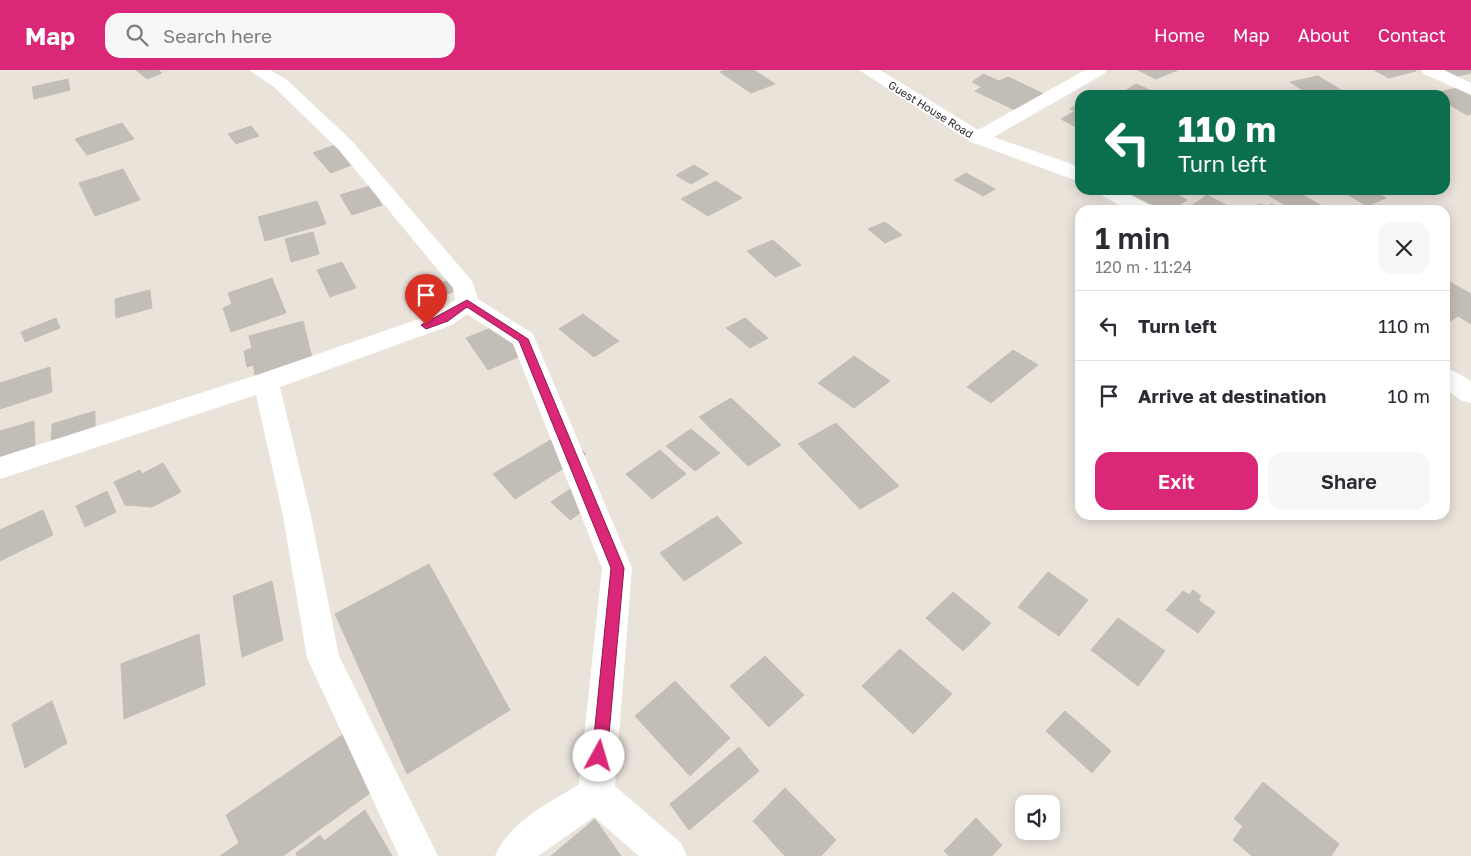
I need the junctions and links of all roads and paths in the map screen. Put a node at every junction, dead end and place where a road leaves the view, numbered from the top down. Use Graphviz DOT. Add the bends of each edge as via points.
graph roads {
  1 [pos="258,70"];
  2 [pos="868,70"];
  3 [pos="1098,70"];
  4 [pos="1430,70"];
  5 [pos="1471,90"];
  6 [pos="978,138"];
  7 [pos="1075,173"];
  8 [pos="1116,195"];
  9 [pos="1134,205"];
  10 [pos="467,303"];
  11 [pos="1450,380"];
  12 [pos="266,382"];
  13 [pos="1471,394"];
  14 [pos="0,468"];
  15 [pos="596,794"];
  16 [pos="419,856"];
  17 [pos="514,856"];
  18 [pos="668,856"];
  1 -- 10 [label="street" via="280,83 345,145 464,286"];
  2 -- 6 [label="street, Guest House Road"];
  3 -- 6 [label="street"];
  4 -- 5 [label="street"];
  6 -- 7 [label="street, Guest House Road"];
  8 -- 9 [label="street"];
  10 -- 12 [label="street" via="444,319"];
  10 -- 15 [label="street" via="523,339 617,568"];
  11 -- 13 [label="street"];
  12 -- 14 [label="street"];
  12 -- 16 [label="street" via="297,516 323,658"];
  15 -- 17 [label="street" via="527,840"];
  15 -- 18 [label="street"];
}
